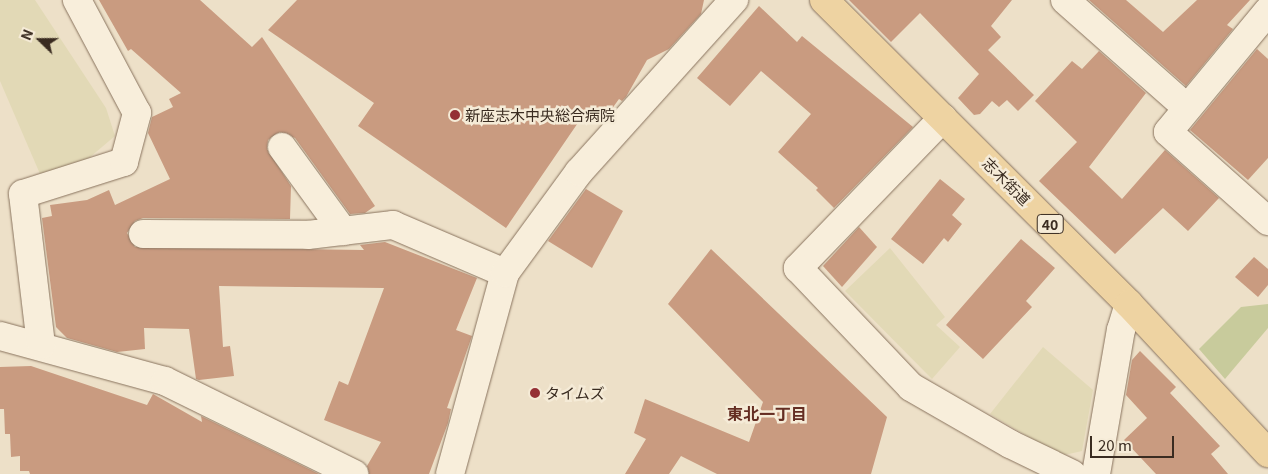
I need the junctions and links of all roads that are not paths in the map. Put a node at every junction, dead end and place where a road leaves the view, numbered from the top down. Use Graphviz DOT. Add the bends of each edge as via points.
graph roads {
  1 [pos="77,0"];
  2 [pos="734,0"];
  3 [pos="824,0"];
  4 [pos="1065,0"];
  5 [pos="1268,11"];
  6 [pos="1187,108"];
  7 [pos="943,118"];
  8 [pos="282,147"];
  9 [pos="1268,221"];
  10 [pos="343,232"];
  11 [pos="143,234"];
  12 [pos="505,273"];
  13 [pos="1129,304"];
  14 [pos="0,336"];
  15 [pos="41,345"];
  16 [pos="1268,453"];
  17 [pos="354,474"];
  18 [pos="450,474"];
  19 [pos="1072,474"];
  20 [pos="1096,474"];
  1 -- 15 [label="street" via="137,113 124,162 23,194"];
  2 -- 12 [label="street" via="579,172"];
  3 -- 7 [label="main road, 志木街道 / 40"];
  4 -- 6 [label="street"];
  5 -- 6 [label="street"];
  6 -- 9 [label="street" via="1168,132"];
  7 -- 13 [label="main road, 志木街道 / 40"];
  7 -- 19 [label="street" via="798,268 911,387 1010,444"];
  8 -- 10 [label="street"];
  10 -- 11 [label="street" via="308,235"];
  10 -- 12 [label="street" via="394,225"];
  12 -- 18 [label="street"];
  13 -- 16 [label="main road, 志木街道 / 40"];
  13 -- 20 [label="street" via="1121,330"];
  14 -- 15 [label="street"];
  15 -- 17 [label="street" via="165,381"];
}
